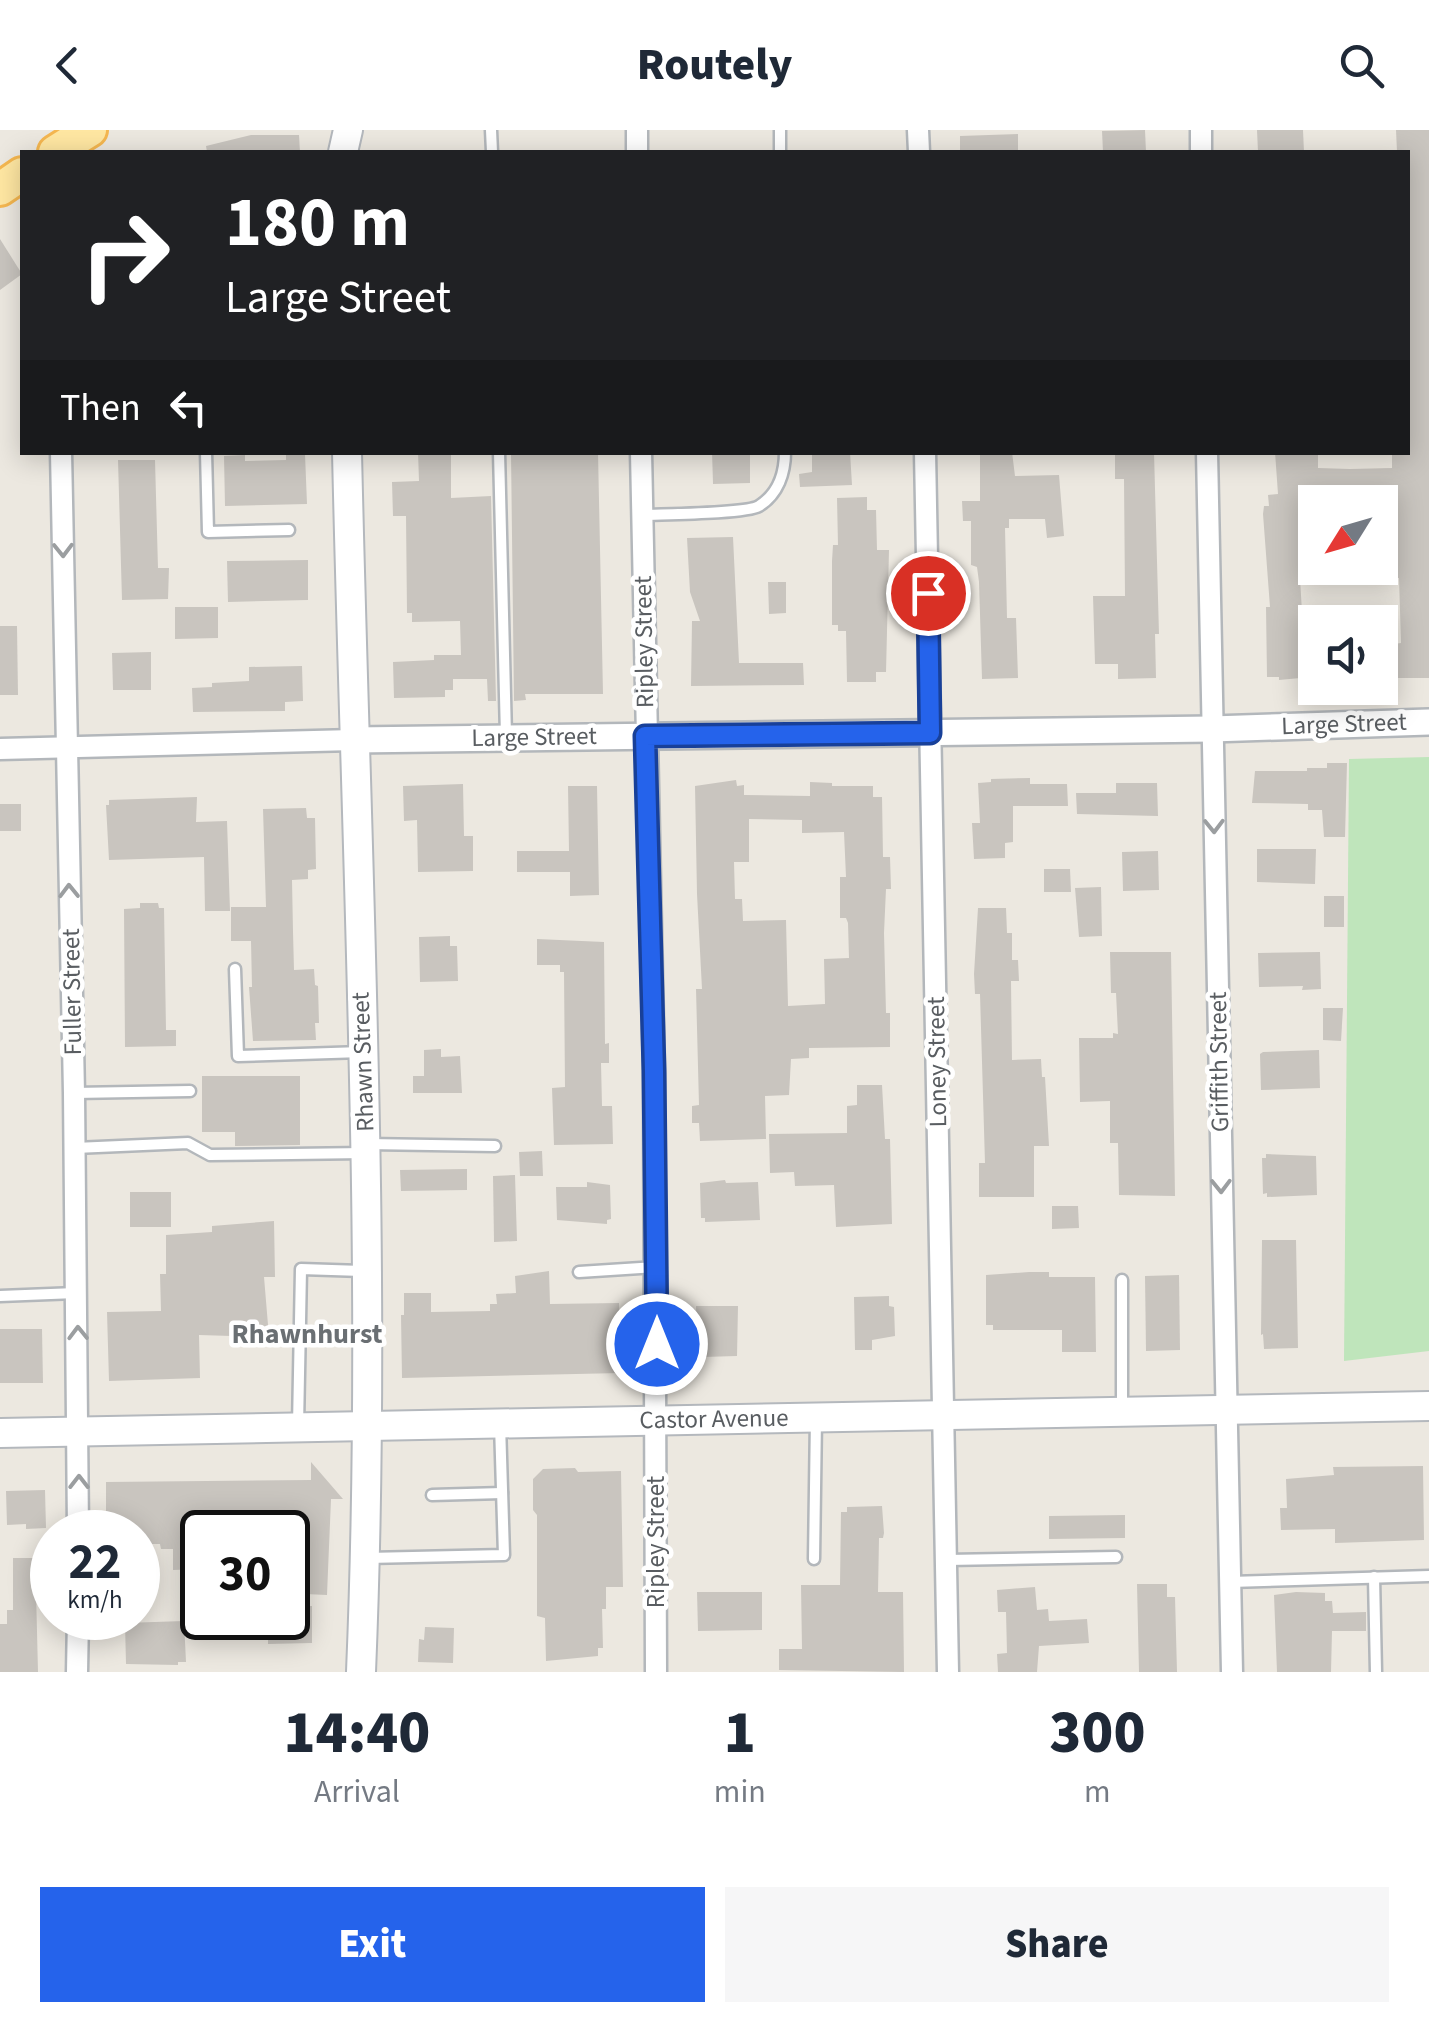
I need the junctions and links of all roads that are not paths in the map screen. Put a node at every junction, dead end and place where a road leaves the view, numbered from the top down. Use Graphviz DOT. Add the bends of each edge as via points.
graph roads {
  1 [pos="90,130"];
  2 [pos="56,150"];
  3 [pos="61,455"];
  4 [pos="206,455"];
  5 [pos="346,455"];
  6 [pos="499,455"];
  7 [pos="641,455"];
  8 [pos="785,455"];
  9 [pos="924,455"];
  10 [pos="1207,455"];
  11 [pos="642,515"];
  12 [pos="289,530"];
  13 [pos="1429,722"];
  14 [pos="1212,729"];
  15 [pos="930,733"];
  16 [pos="645,736"];
  17 [pos="506,737"];
  18 [pos="354,740"];
  19 [pos="66,747"];
  20 [pos="0,749"];
  21 [pos="234,969"];
  22 [pos="363,1052"];
  23 [pos="190,1091"];
  24 [pos="74,1093"];
  25 [pos="495,1146"];
  26 [pos="75,1148"];
  27 [pos="366,1149"];
  28 [pos="656,1267"];
  29 [pos="368,1271"];
  30 [pos="579,1272"];
  31 [pos="1122,1280"];
  32 [pos="77,1293"];
  33 [pos="0,1296"];
  34 [pos="1429,1406"];
  35 [pos="1226,1410"];
  36 [pos="1122,1411"];
  37 [pos="944,1414"];
  38 [pos="816,1417"];
  39 [pos="657,1420"];
  40 [pos="500,1423"];
  41 [pos="369,1425"];
  42 [pos="298,1427"];
  43 [pos="79,1431"];
  44 [pos="0,1433"];
  45 [pos="502,1493"];
  46 [pos="432,1495"];
  47 [pos="78,1510"];
  48 [pos="366,1558"];
  49 [pos="1116,1558"];
  50 [pos="814,1559"];
  51 [pos="947,1560"];
  52 [pos="1429,1576"];
  53 [pos="1374,1577"];
  54 [pos="1230,1582"];
  55 [pos="78,1640"];
  56 [pos="77,1672"];
  57 [pos="361,1672"];
  58 [pos="656,1672"];
  59 [pos="948,1672"];
  60 [pos="1232,1672"];
  61 [pos="1376,1672"];
  1 -- 2 [label="main road"];
  3 -- 19 [label="street, Fuller Street, one-way"];
  4 -- 12 [label="lane" via="208,532"];
  5 -- 18 [label="main road, Rhawn Street"];
  6 -- 17 [label="lane"];
  7 -- 11 [label="street, Ripley Street"];
  8 -- 11 [label="lane" via="776,490 757,508"];
  9 -- 15 [label="street, Loney Street"];
  10 -- 14 [label="street, Griffith Street"];
  11 -- 16 [label="street, Ripley Street"];
  13 -- 14 [label="street, Large Street"];
  14 -- 15 [label="street, Large Street"];
  14 -- 35 [label="street, Griffith Street, one-way"];
  15 -- 16 [label="street, Large Street"];
  15 -- 37 [label="street, Loney Street"];
  16 -- 17 [label="street, Large Street"];
  16 -- 28 [label="street, Ripley Street"];
  17 -- 18 [label="street, Large Street"];
  18 -- 19 [label="street, Large Street"];
  18 -- 22 [label="main road, Rhawn Street"];
  19 -- 20 [label="street, Large Street"];
  24 -- 19 [label="street, Fuller Street, one-way"];
  21 -- 22 [label="lane" via="238,1056"];
  22 -- 27 [label="main road, Rhawn Street"];
  23 -- 24 [label="lane"];
  24 -- 26 [label="street, Fuller Street"];
  25 -- 27 [label="lane"];
  26 -- 27 [label="lane" via="188,1143 210,1154"];
  26 -- 32 [label="street, Fuller Street"];
  27 -- 29 [label="main road, Rhawn Street"];
  28 -- 30 [label="lane"];
  28 -- 39 [label="street, Ripley Street"];
  29 -- 41 [label="main road, Rhawn Street"];
  29 -- 42 [label="lane" via="301,1269"];
  31 -- 36 [label="lane"];
  32 -- 33 [label="lane"];
  43 -- 32 [label="street, Fuller Street, one-way"];
  34 -- 35 [label="main road, Castor Avenue"];
  35 -- 36 [label="main road, Castor Avenue"];
  35 -- 54 [label="street, Griffith Street"];
  36 -- 37 [label="main road, Castor Avenue"];
  37 -- 38 [label="main road, Castor Avenue"];
  37 -- 51 [label="street, Loney Street"];
  38 -- 39 [label="main road, Castor Avenue"];
  38 -- 50 [label="lane"];
  39 -- 40 [label="main road, Castor Avenue"];
  39 -- 58 [label="street, Ripley Street"];
  40 -- 41 [label="main road, Castor Avenue"];
  40 -- 45 [label="lane"];
  41 -- 42 [label="main road, Castor Avenue"];
  41 -- 48 [label="main road, Rhawn Street"];
  42 -- 43 [label="main road, Castor Avenue"];
  43 -- 44 [label="main road, Castor Avenue"];
  47 -- 43 [label="street, Fuller Street, one-way"];
  45 -- 46 [label="lane"];
  45 -- 48 [label="lane" via="504,1554"];
  48 -- 57 [label="main road, Rhawn Street"];
  49 -- 51 [label="lane"];
  51 -- 59 [label="street, Loney Street"];
  52 -- 53 [label="lane"];
  53 -- 54 [label="lane"];
  53 -- 61 [label="lane"];
  54 -- 60 [label="street, Griffith Street"];
  55 -- 56 [label="street"];
}
